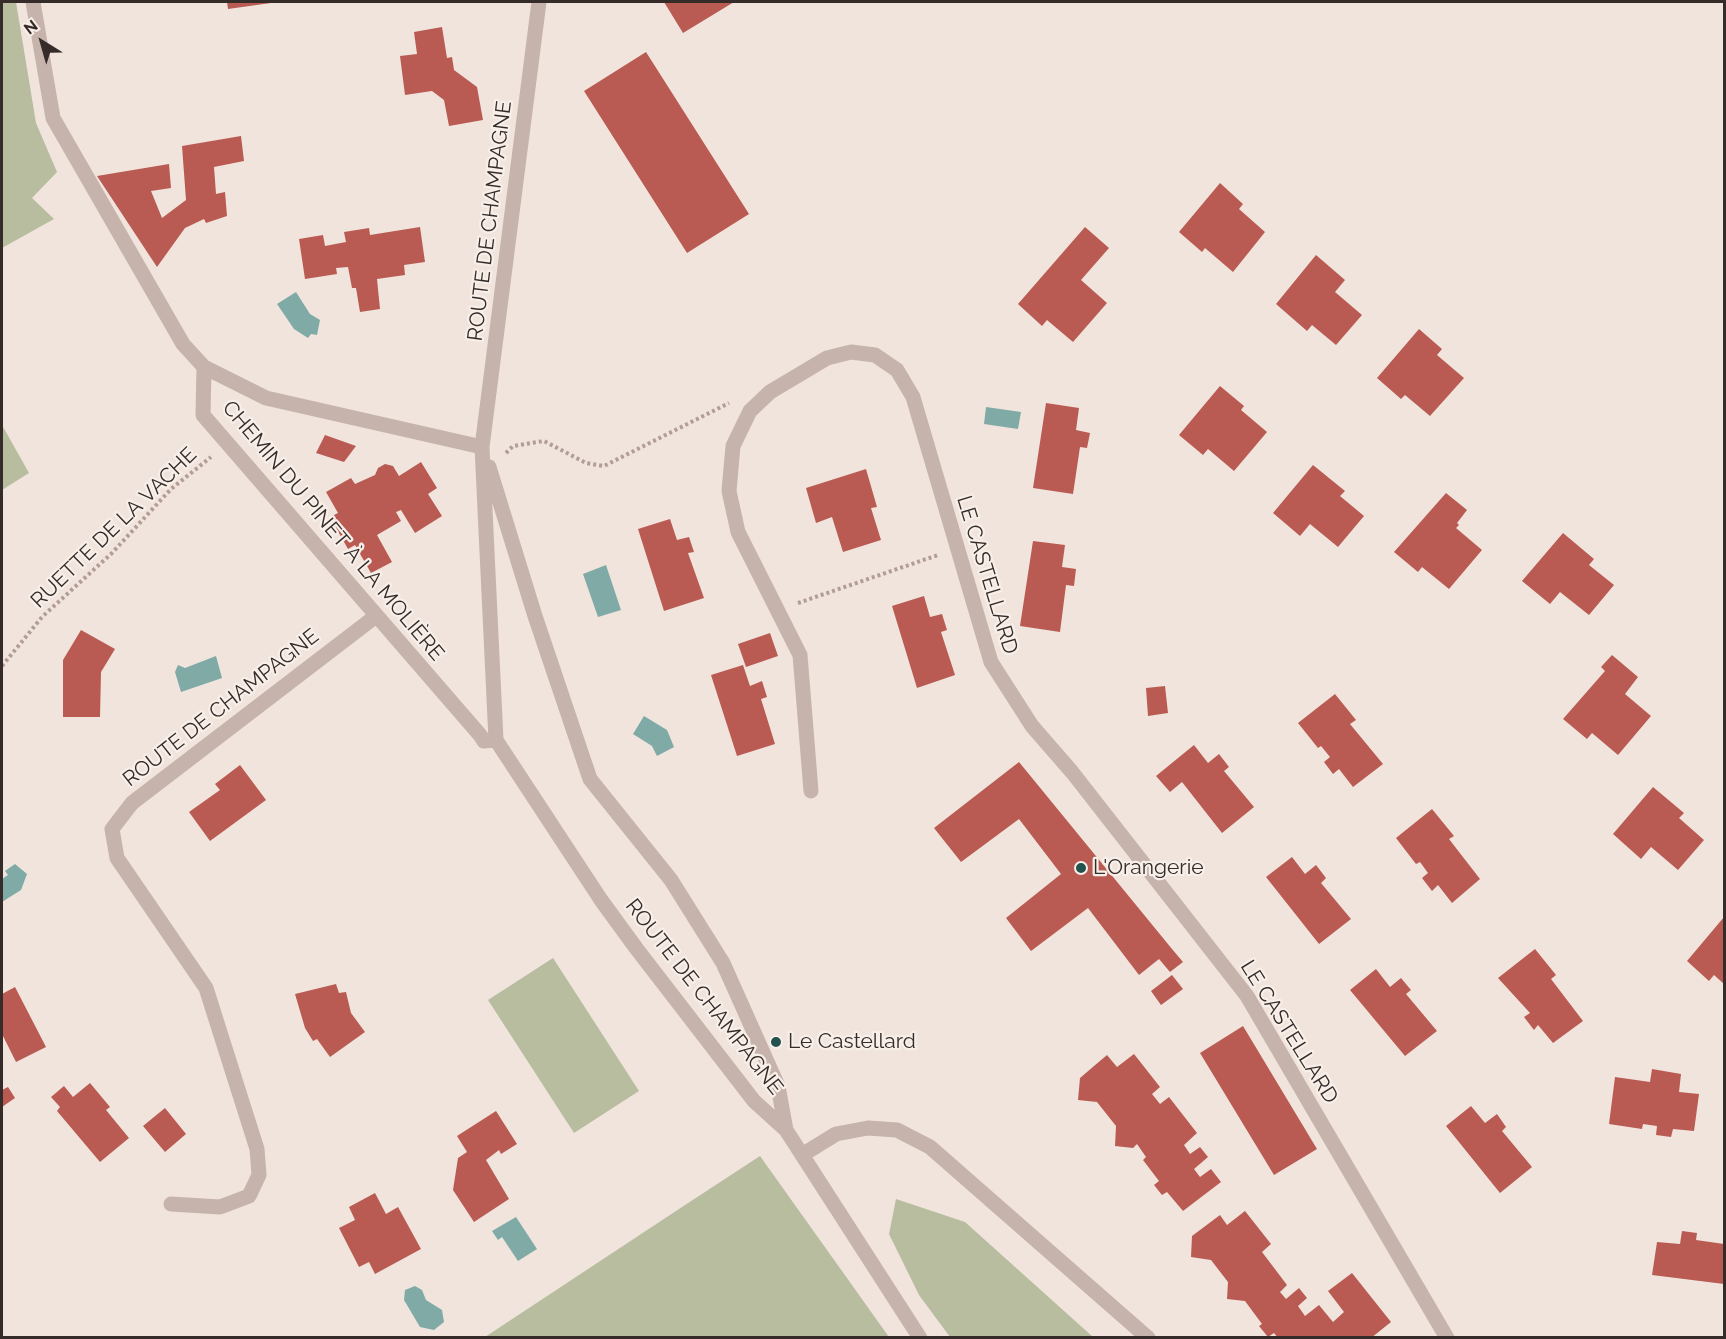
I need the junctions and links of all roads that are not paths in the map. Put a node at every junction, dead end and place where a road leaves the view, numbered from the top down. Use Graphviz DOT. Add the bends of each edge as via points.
graph roads {
  1 [pos="33,2"];
  2 [pos="539,2"];
  3 [pos="204,367"];
  4 [pos="482,447"];
  5 [pos="376,616"];
  6 [pos="496,740"];
  7 [pos="811,791"];
  8 [pos="786,1130"];
  9 [pos="802,1155"];
  10 [pos="171,1204"];
  11 [pos="920,1338"];
  12 [pos="1148,1338"];
  13 [pos="1447,1338"];
  1 -- 3 [label="street" via="53,118 183,344"];
  2 -- 4 [label="street, ROUTE DE CHAMPAGNE"];
  3 -- 4 [label="street" via="266,398"];
  3 -- 5 [label="street, CHEMIN DU PINET À LA MOLIÈRE" via="202,415"];
  4 -- 6 [label="street, ROUTE DE CHAMPAGNE"];
  4 -- 8 [label="street, ROUTE DE CHAMPAGNE" via="590,779 671,880 723,963 778,1086"];
  5 -- 6 [label="street, CHEMIN DU PINET À LA MOLIÈRE" via="484,741"];
  5 -- 10 [label="street, ROUTE DE CHAMPAGNE" via="141,796 112,829 117,858 206,988 257,1149 259,1175 249,1196 220,1207"];
  6 -- 8 [label="street, ROUTE DE CHAMPAGNE" via="636,948 754,1101"];
  7 -- 13 [label="street, LE CASTELLARD" via="800,655 738,532 729,491 733,446 750,411 770,392 827,358 851,352 875,355 897,370 913,397 991,663 1032,726 1247,996"];
  8 -- 9 [label="street"];
  9 -- 11 [label="street"];
  9 -- 12 [label="street" via="837,1134 868,1128 897,1130 930,1147"];
}
